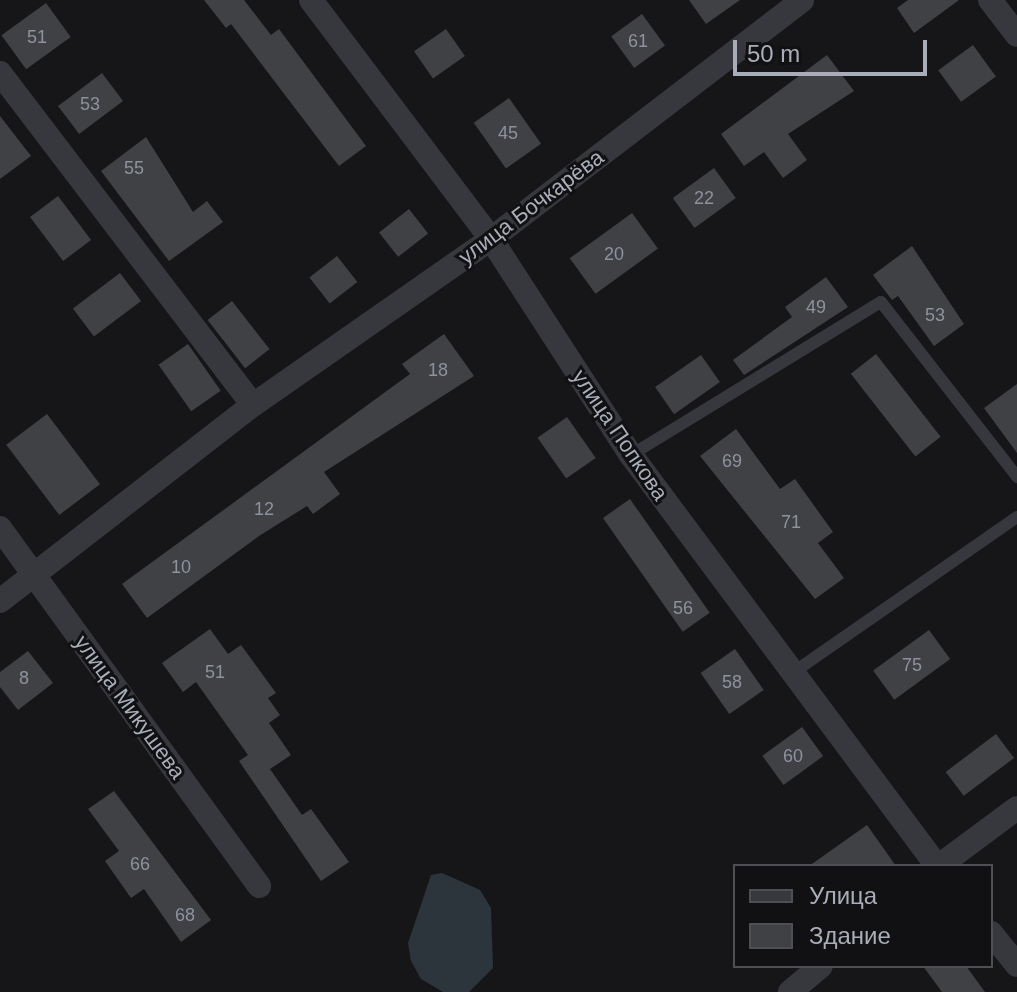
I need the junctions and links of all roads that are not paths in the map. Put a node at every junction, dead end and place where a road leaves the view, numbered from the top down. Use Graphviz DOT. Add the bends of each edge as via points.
graph roads {
  1 [pos="311,0"];
  2 [pos="802,0"];
  3 [pos="990,0"];
  4 [pos="1017,35"];
  5 [pos="0,73"];
  6 [pos="491,239"];
  7 [pos="253,405"];
  8 [pos="631,455"];
  9 [pos="1017,477"];
  10 [pos="1017,517"];
  11 [pos="0,528"];
  12 [pos="35,575"];
  13 [pos="0,601"];
  14 [pos="791,674"];
  15 [pos="1017,808"];
  16 [pos="936,864"];
  17 [pos="941,864"];
  18 [pos="259,886"];
  19 [pos="993,935"];
  20 [pos="1017,965"];
  21 [pos="819,968"];
  22 [pos="790,992"];
  1 -- 6 [label="street, улица Попкова"];
  2 -- 6 [label="street, улица Бочкарёва"];
  3 -- 4 [label="street"];
  5 -- 7 [label="street"];
  6 -- 7 [label="street, улица Бочкарёва"];
  6 -- 8 [label="street, улица Попкова"];
  7 -- 12 [label="street, улица Бочкарёва"];
  8 -- 9 [label="lane" via="881,302"];
  8 -- 14 [label="street, улица Попкова"];
  10 -- 14 [label="lane"];
  11 -- 12 [label="street, улица Микушева"];
  12 -- 13 [label="street, улица Бочкарёва"];
  12 -- 18 [label="street, улица Микушева"];
  14 -- 16 [label="street, улица Попкова"];
  15 -- 17 [label="street"];
  19 -- 20 [label="street"];
  21 -- 22 [label="street"];
}
